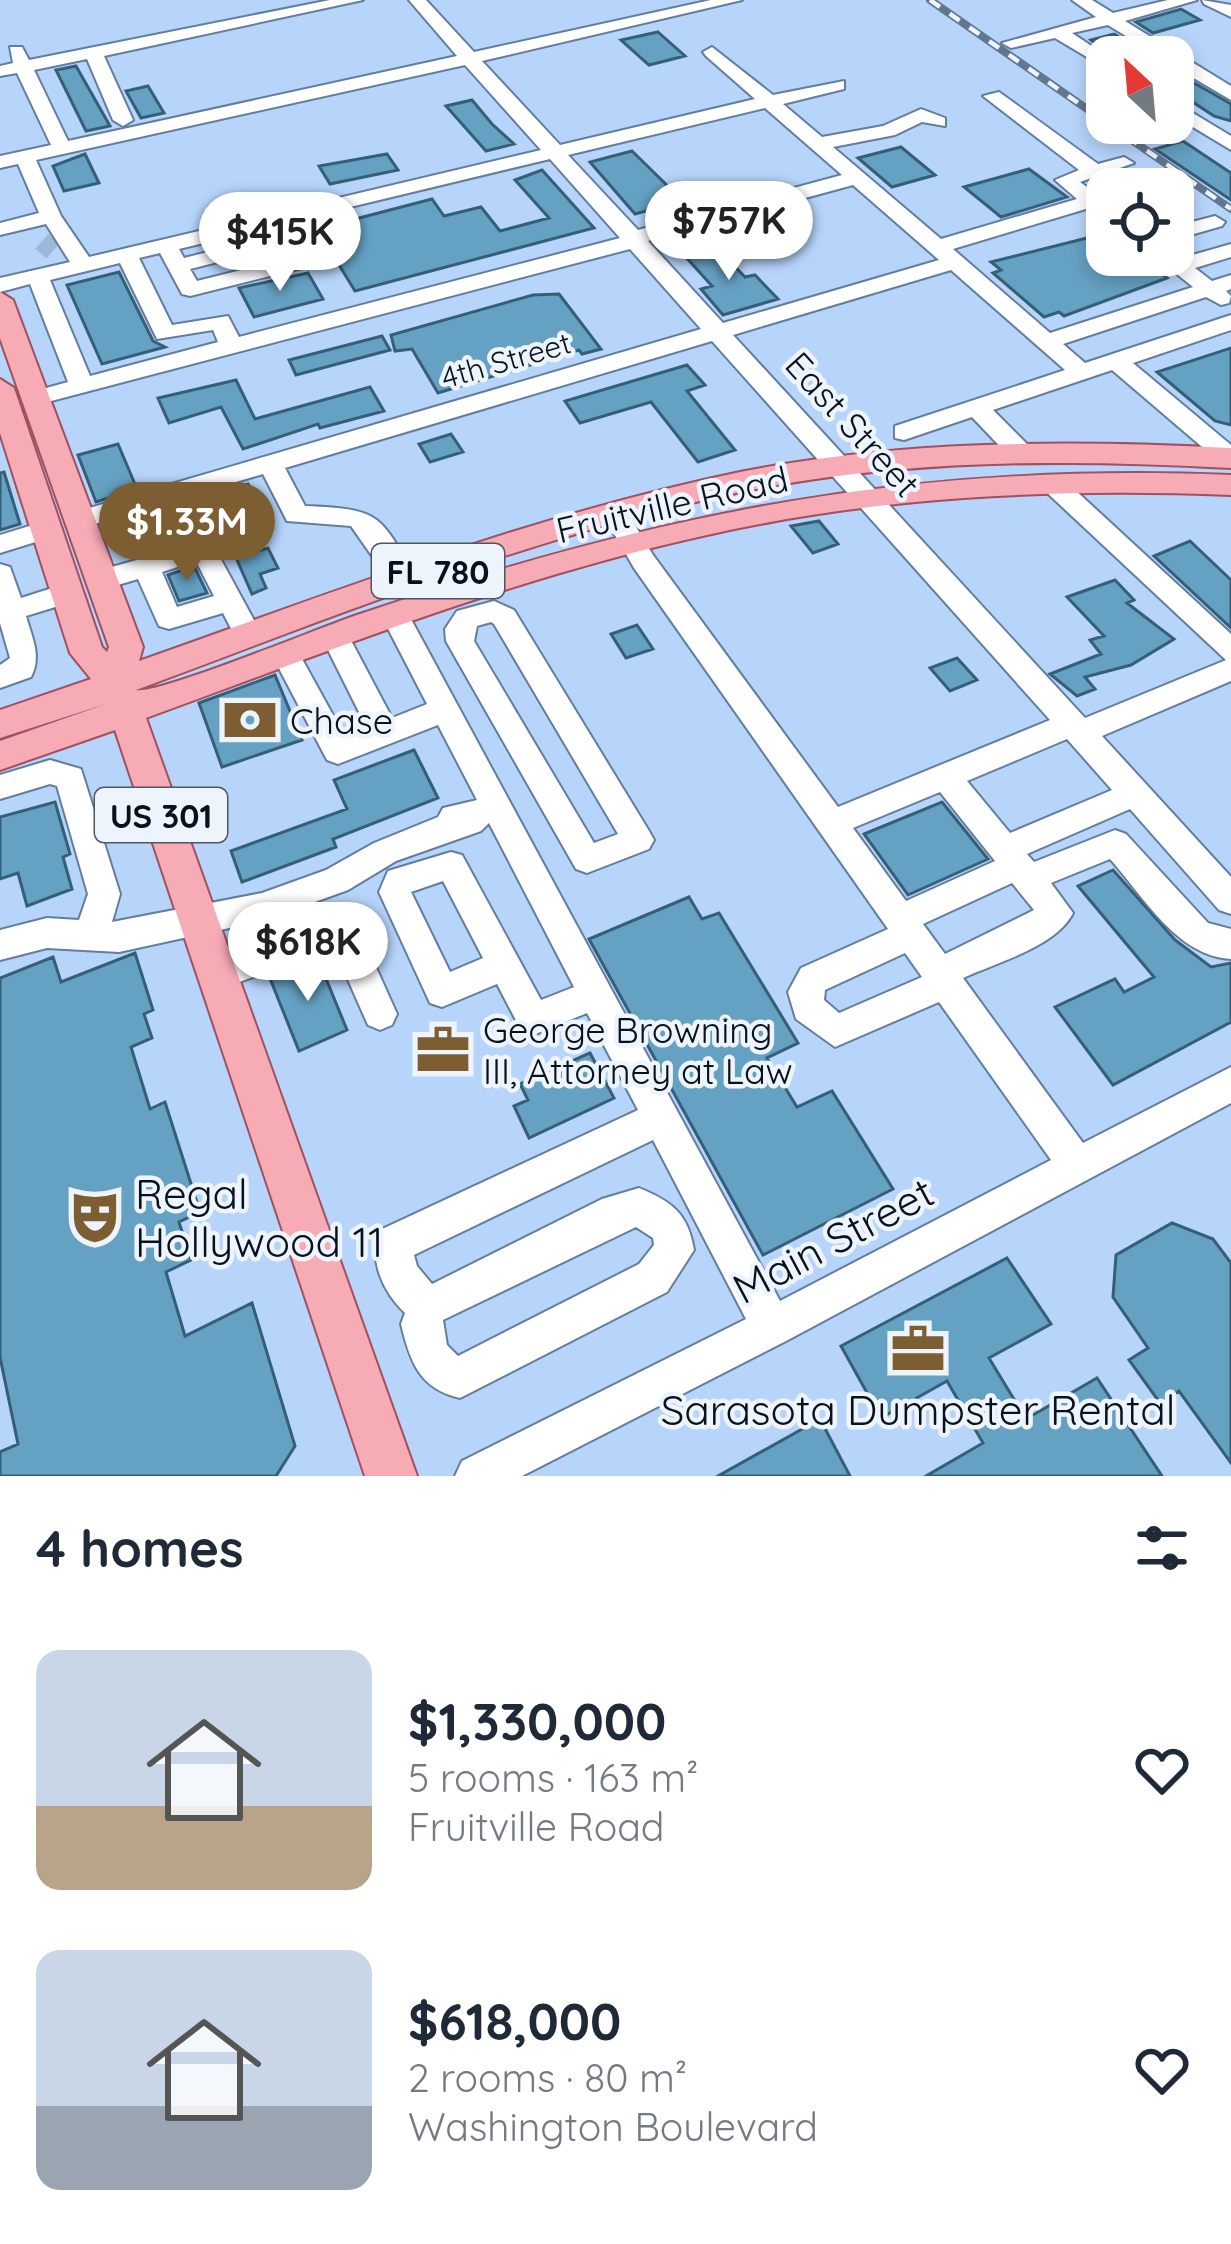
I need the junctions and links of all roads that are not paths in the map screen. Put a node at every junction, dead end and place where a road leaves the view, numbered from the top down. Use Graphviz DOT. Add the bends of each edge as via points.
graph roads {
  1 [pos="355,0"];
  2 [pos="417,0"];
  3 [pos="734,0"];
  4 [pos="1080,0"];
  5 [pos="1189,0"];
  6 [pos="1210,0"];
  7 [pos="1231,12"];
  8 [pos="1111,19"];
  9 [pos="1058,32"];
  10 [pos="0,36"];
  11 [pos="1138,36"];
  12 [pos="1011,43"];
  13 [pos="1086,50"];
  14 [pos="93,52"];
  15 [pos="712,52"];
  16 [pos="13,56"];
  17 [pos="471,59"];
  18 [pos="0,71"];
  19 [pos="1194,71"];
  20 [pos="837,85"];
  21 [pos="1231,94"];
  22 [pos="992,96"];
  23 [pos="766,102"];
  24 [pos="123,119"];
  25 [pos="1194,121"];
  26 [pos="938,122"];
  27 [pos="814,144"];
  28 [pos="1231,145"];
  29 [pos="62,148"];
  30 [pos="556,153"];
  31 [pos="24,156"];
  32 [pos="0,162"];
  33 [pos="1124,163"];
  34 [pos="1090,168"];
  35 [pos="1105,168"];
  36 [pos="1086,173"];
  37 [pos="854,178"];
  38 [pos="1086,193"];
  39 [pos="1086,208"];
  40 [pos="51,217"];
  41 [pos="1215,222"];
  42 [pos="1194,228"];
  43 [pos="0,229"];
  44 [pos="282,229"];
  45 [pos="41,238"];
  46 [pos="635,239"];
  47 [pos="1231,250"];
  48 [pos="127,255"];
  49 [pos="944,255"];
  50 [pos="172,256"];
  51 [pos="1194,257"];
  52 [pos="82,262"];
  53 [pos="38,277"];
  54 [pos="0,285"];
  55 [pos="1220,286"];
  56 [pos="208,297"];
  57 [pos="0,300"];
  58 [pos="1231,305"];
  59 [pos="220,321"];
  60 [pos="1231,322"];
  61 [pos="718,332"];
  62 [pos="1046,342"];
  63 [pos="232,345"];
  64 [pos="0,347"];
  65 [pos="1115,360"];
  66 [pos="1080,371"];
  67 [pos="82,386"];
  68 [pos="10,400"];
  69 [pos="976,407"];
  70 [pos="904,432"];
  71 [pos="1021,453"];
  72 [pos="1231,458"];
  73 [pos="270,464"];
  74 [pos="839,468"];
  75 [pos="1052,483"];
  76 [pos="1231,485"];
  77 [pos="865,497"];
  78 [pos="63,525"];
  79 [pos="624,528"];
  80 [pos="0,544"];
  81 [pos="146,567"];
  82 [pos="0,577"];
  83 [pos="101,580"];
  84 [pos="404,582"];
  85 [pos="68,593"];
  86 [pos="230,601"];
  87 [pos="11,611"];
  88 [pos="396,617"];
  89 [pos="248,635"];
  90 [pos="336,638"];
  91 [pos="1231,651"];
  92 [pos="286,655"];
  93 [pos="468,655"];
  94 [pos="1231,669"];
  95 [pos="425,671"];
  96 [pos="0,677"];
  97 [pos="121,697"];
  98 [pos="444,710"];
  99 [pos="0,724"];
  100 [pos="1076,728"];
  101 [pos="384,731"];
  102 [pos="0,756"];
  103 [pos="945,776"];
  104 [pos="0,787"];
  105 [pos="1134,794"];
  106 [pos="474,815"];
  107 [pos="833,823"];
  108 [pos="587,860"];
  109 [pos="1018,864"];
  110 [pos="536,880"];
  111 [pos="1231,900"];
  112 [pos="197,918"];
  113 [pos="906,926"];
  114 [pos="90,937"];
  115 [pos="1231,944"];
  116 [pos="0,945"];
  117 [pos="504,965"];
  118 [pos="217,975"];
  119 [pos="942,978"];
  120 [pos="597,993"];
  121 [pos="380,1014"];
  122 [pos="1231,1084"];
  123 [pos="663,1117"];
  124 [pos="1076,1164"];
  125 [pos="710,1206"];
  126 [pos="671,1227"];
  127 [pos="429,1306"];
  128 [pos="772,1327"];
  129 [pos="391,1476"];
  130 [pos="477,1476"];
  1 -- 14 [label="street" via="165,45"];
  2 -- 17 [label="street, East Street"];
  3 -- 17 [label="street"];
  4 -- 8 [label="street"];
  5 -- 8 [label="street"];
  6 -- 7 [label="street"];
  8 -- 9 [label="street"];
  8 -- 11 [label="street"];
  9 -- 12 [label="street"];
  9 -- 13 [label="street"];
  10 -- 16 [label="street" via="16,37"];
  14 -- 16 [label="street"];
  14 -- 24 [label="street"];
  15 -- 23 [label="street"];
  16 -- 18 [label="street"];
  16 -- 29 [label="street"];
  17 -- 29 [label="street"];
  17 -- 30 [label="street, East Street"];
  19 -- 21 [label="street"];
  20 -- 23 [label="street"];
  22 -- 34 [label="street"];
  23 -- 27 [label="street"];
  23 -- 30 [label="street"];
  25 -- 28 [label="street"];
  26 -- 27 [label="street" via="921,115 888,131"];
  27 -- 37 [label="street"];
  29 -- 31 [label="street"];
  30 -- 44 [label="street"];
  30 -- 46 [label="street, East Street"];
  31 -- 32 [label="street"];
  31 -- 40 [label="street"];
  33 -- 35 [label="street"];
  36 -- 38 [label="street" via="1064,180"];
  37 -- 46 [label="street"];
  37 -- 49 [label="street"];
  39 -- 49 [label="street, 4th Street"];
  40 -- 45 [label="street"];
  40 -- 52 [label="street"];
  41 -- 42 [label="street"];
  43 -- 45 [label="street"];
  44 -- 50 [label="street"];
  44 -- 50 [label="street" via="302,261 190,290"];
  45 -- 52 [label="street"];
  46 -- 61 [label="street, East Street"];
  46 -- 63 [label="street"];
  47 -- 51 [label="street"];
  48 -- 50 [label="street"];
  48 -- 52 [label="street"];
  48 -- 59 [label="street" via="165,334"];
  49 -- 61 [label="street, 4th Street"];
  49 -- 62 [label="street"];
  52 -- 53 [label="street"];
  53 -- 54 [label="street"];
  53 -- 67 [label="street"];
  55 -- 58 [label="street"];
  55 -- 62 [label="street"];
  56 -- 59 [label="street"];
  57 -- 68 [label="main road, US 301"];
  59 -- 63 [label="street"];
  60 -- 65 [label="street"];
  61 -- 73 [label="street, 4th Street"];
  61 -- 74 [label="street, East Street"];
  62 -- 66 [label="street"];
  63 -- 67 [label="street"];
  64 -- 68 [label="main road" via="16,391"];
  65 -- 66 [label="street"];
  65 -- 72 [label="street"];
  66 -- 69 [label="street"];
  67 -- 68 [label="street"];
  68 -- 78 [label="main road, US 301"];
  69 -- 70 [label="street"];
  69 -- 71 [label="street"];
  71 -- 72 [label="main road, Fruitville Road / FL 780"];
  71 -- 74 [label="main road, Fruitville Road / FL 780"];
  73 -- 78 [label="street, 4th Street"];
  73 -- 84 [label="street" via="296,515 357,517"];
  74 -- 77 [label="street, East Street"];
  74 -- 79 [label="main road, Fruitville Road / FL 780" via="742,482"];
  75 -- 76 [label="main road, Fruitville Road / FL 780"];
  75 -- 77 [label="main road, Fruitville Road / FL 780"];
  75 -- 91 [label="street"];
  77 -- 79 [label="main road, Fruitville Road / FL 780"];
  77 -- 100 [label="street, East Street"];
  78 -- 80 [label="street, 4th Street"];
  78 -- 83 [label="main road, US 301"];
  78 -- 85 [label="main road, US 301"];
  79 -- 84 [label="main road, Fruitville Road / FL 780"];
  79 -- 88 [label="main road, Fruitville Road / FL 780"];
  79 -- 107 [label="street"];
  81 -- 83 [label="street"];
  81 -- 86 [label="street" via="202,550"];
  81 -- 86 [label="street" via="169,619"];
  82 -- 87 [label="street"];
  83 -- 97 [label="main road, US 301" via="126,647"];
  84 -- 89 [label="main road, Fruitville Road / FL 780"];
  85 -- 87 [label="street"];
  85 -- 97 [label="main road, US 301" via="87,652"];
  86 -- 89 [label="street"];
  87 -- 96 [label="street" via="24,664"];
  88 -- 90 [label="main road, Fruitville Road / FL 780"];
  88 -- 95 [label="street"];
  89 -- 97 [label="main road, Fruitville Road / FL 780"];
  90 -- 92 [label="main road, Fruitville Road / FL 780"];
  90 -- 101 [label="street"];
  92 -- 97 [label="main road, Fruitville Road / FL 780"];
  92 -- 101 [label="street" via="335,751"];
  93 -- 95 [label="street"];
  93 -- 108 [label="street"];
  93 -- 108 [label="street" via="459,629 467,618 494,611 504,617 638,841"];
  94 -- 100 [label="street"];
  95 -- 98 [label="street"];
  97 -- 99 [label="main road, Fruitville Road"];
  97 -- 102 [label="main road, Fruitville Road"];
  97 -- 112 [label="main road, US 301"];
  98 -- 101 [label="street"];
  98 -- 106 [label="street"];
  100 -- 103 [label="street"];
  100 -- 105 [label="street, East Street"];
  103 -- 107 [label="street"];
  103 -- 109 [label="street"];
  104 -- 114 [label="street" via="43,773 70,778 104,894"];
  105 -- 109 [label="street"];
  105 -- 111 [label="street, East Street"];
  106 -- 110 [label="street"];
  106 -- 112 [label="street" via="337,880 262,907"];
  107 -- 113 [label="street"];
  108 -- 110 [label="street" via="574,872"];
  109 -- 113 [label="street"];
  109 -- 115 [label="street" via="1115,843 1203,940"];
  109 -- 119 [label="street" via="1054,918"];
  110 -- 120 [label="street"];
  112 -- 114 [label="street"];
  112 -- 118 [label="main road, US 301"];
  113 -- 119 [label="street"];
  113 -- 119 [label="street" via="813,979 808,1008 836,1031"];
  114 -- 116 [label="street" via="47,933"];
  117 -- 120 [label="street" via="533,1019"];
  118 -- 121 [label="street" via="331,933 345,935"];
  118 -- 129 [label="main road, US 301"];
  119 -- 124 [label="street"];
  120 -- 123 [label="street"];
  122 -- 124 [label="street, Main Street"];
  123 -- 125 [label="street"];
  123 -- 127 [label="street" via="394,1244 409,1294"];
  124 -- 128 [label="street, Main Street"];
  125 -- 126 [label="street"];
  125 -- 128 [label="street"];
  126 -- 127 [label="street" via="639,1207 616,1214"];
  126 -- 127 [label="street" via="674,1250 653,1278 460,1376 433,1363 421,1324"];
  128 -- 130 [label="street, Main Street"];
}
